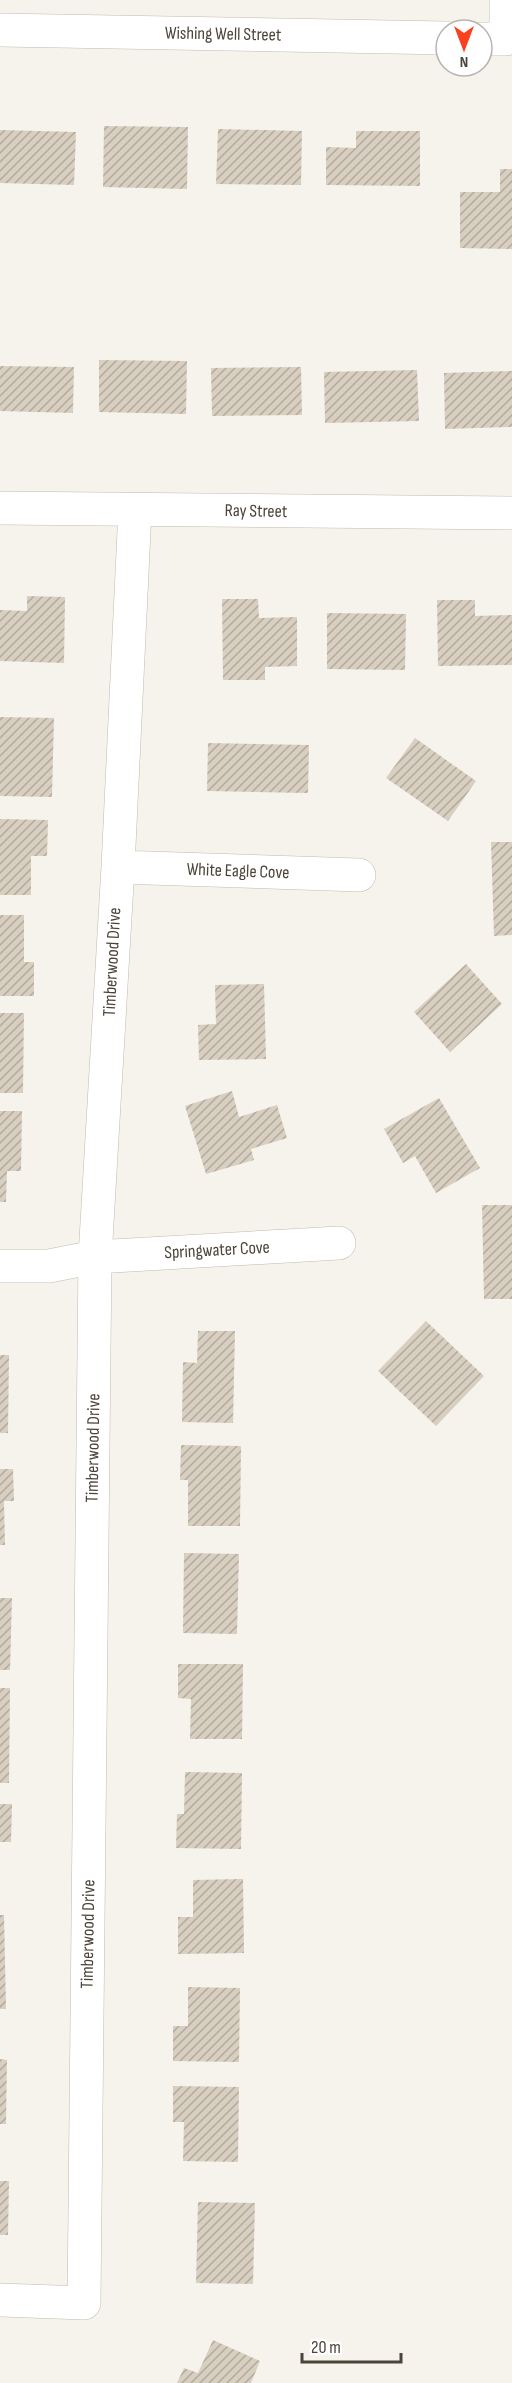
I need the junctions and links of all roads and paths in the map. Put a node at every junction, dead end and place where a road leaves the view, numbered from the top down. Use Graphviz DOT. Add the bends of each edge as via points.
graph roads {
  1 [pos="506,0"];
  2 [pos="0,30"];
  3 [pos="434,38"];
  4 [pos="494,39"];
  5 [pos="0,508"];
  6 [pos="135,510"];
  7 [pos="512,513"];
  8 [pos="118,867"];
  9 [pos="359,875"];
  10 [pos="339,1243"];
  11 [pos="95,1257"];
  12 [pos="0,1266"];
  13 [pos="0,2300"];
  1 -- 4 [label="street" via="506,39"];
  2 -- 3 [label="street, Wishing Well Street"];
  5 -- 6 [label="street, Ray Street"];
  6 -- 7 [label="street, Ray Street"];
  6 -- 8 [label="street, Timberwood Drive"];
  8 -- 9 [label="street, White Eagle Cove"];
  8 -- 11 [label="street, Timberwood Drive"];
  10 -- 11 [label="street, Springwater Cove"];
  11 -- 12 [label="street, Springwater Cove" via="49,1266"];
  11 -- 13 [label="street, Timberwood Drive" via="84,2303"];
}
